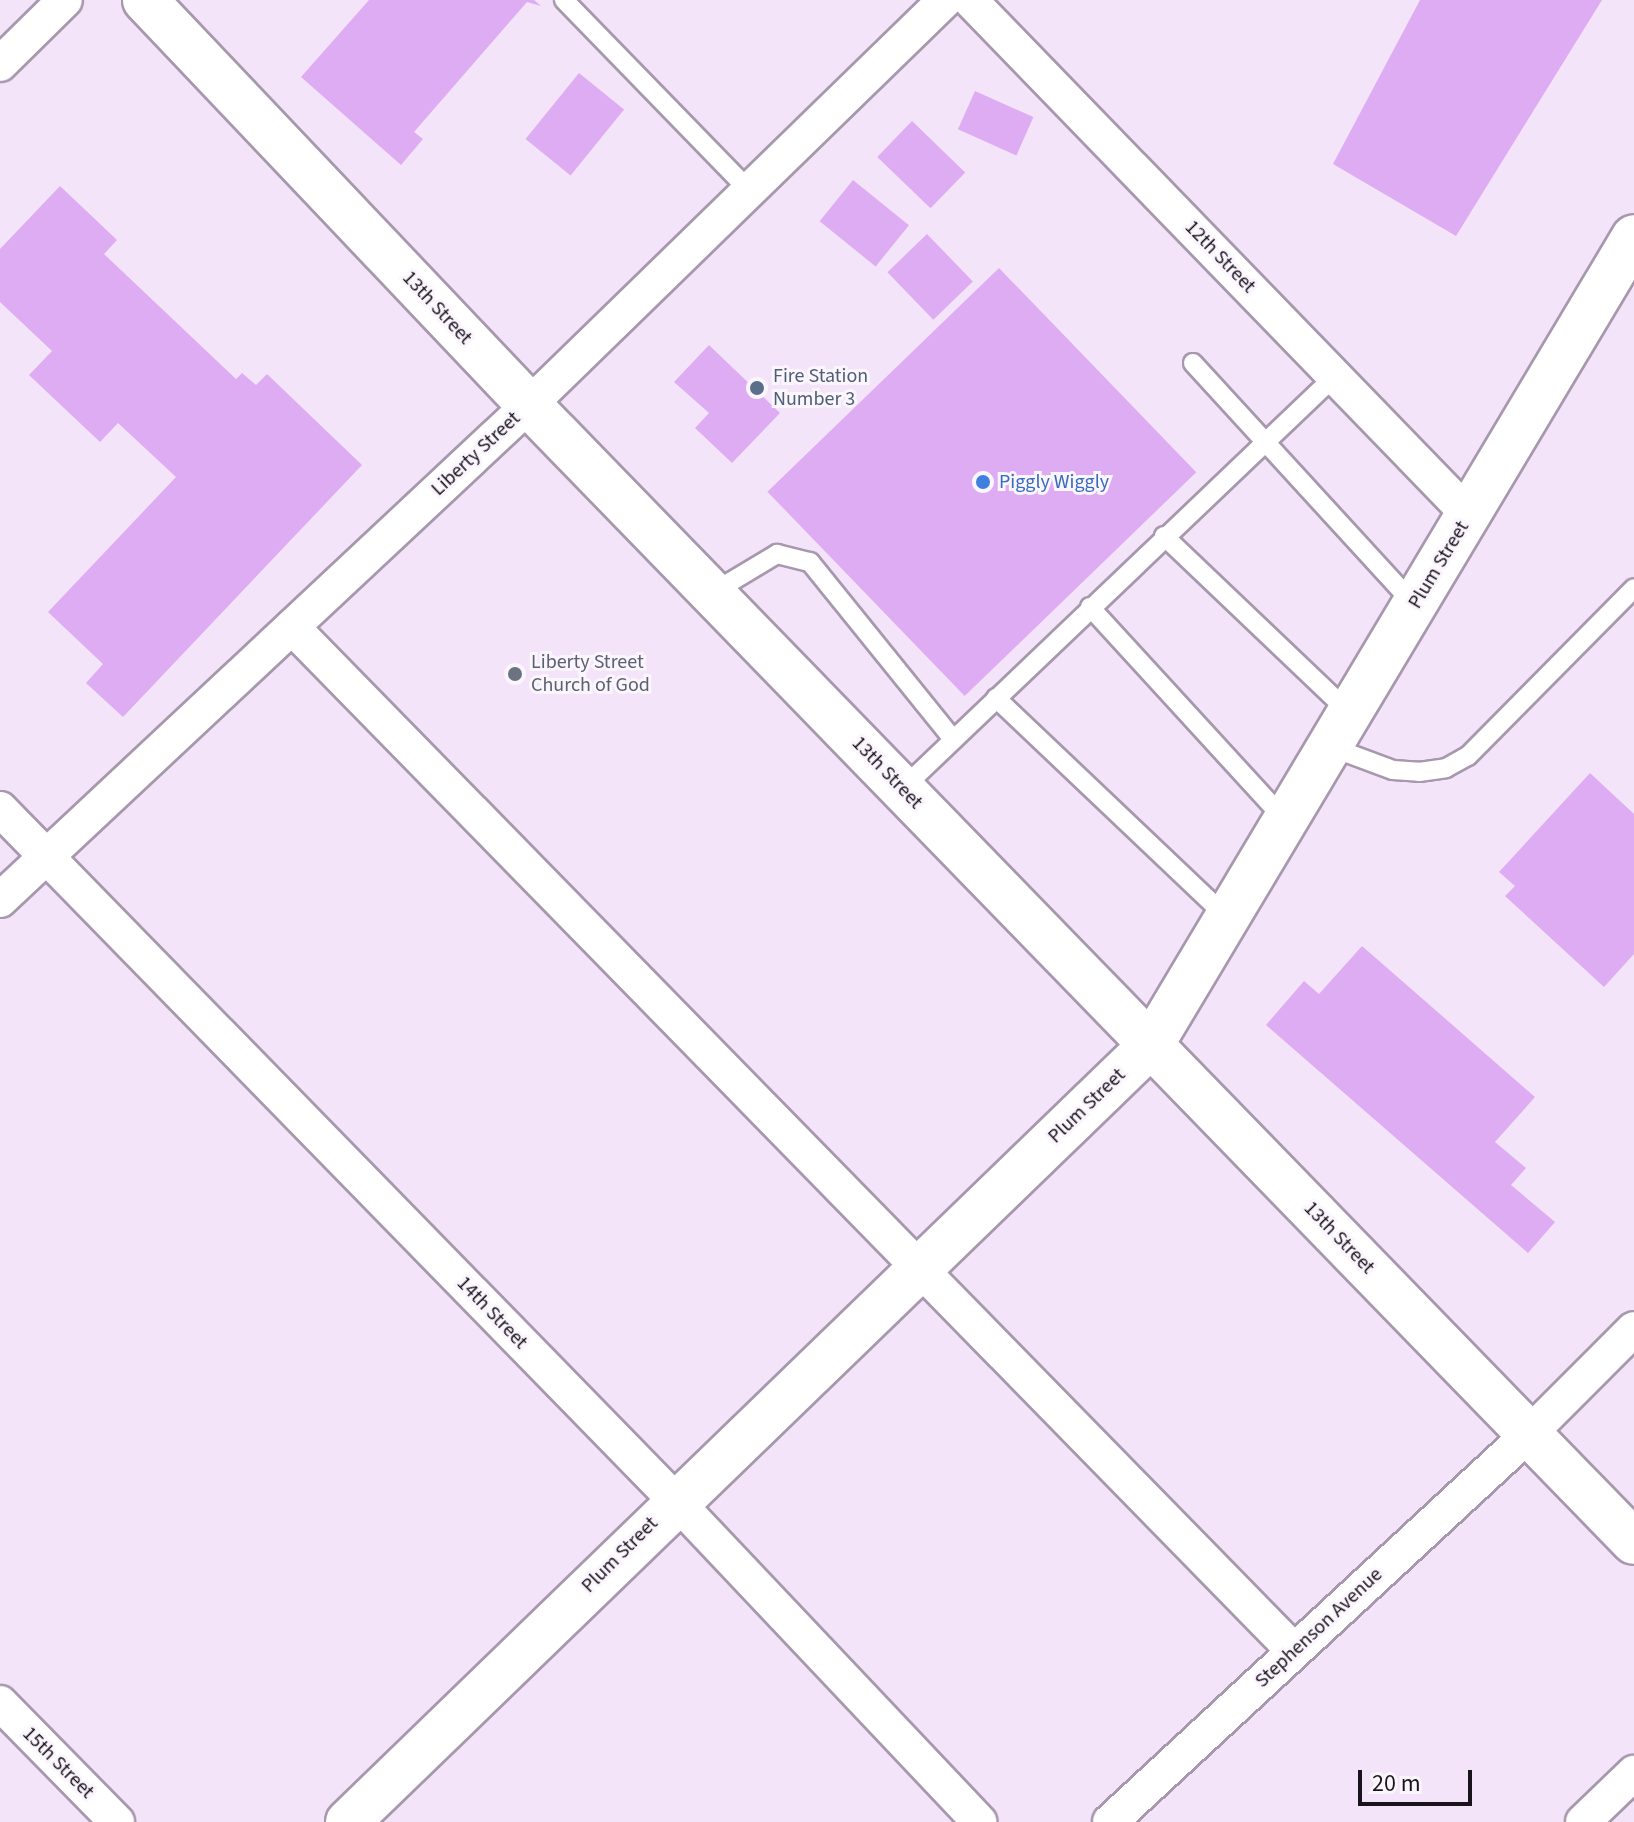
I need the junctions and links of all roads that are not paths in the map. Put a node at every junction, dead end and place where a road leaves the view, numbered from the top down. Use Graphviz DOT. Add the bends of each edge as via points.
graph roads {
  1 [pos="65,0"];
  2 [pos="145,0"];
  3 [pos="564,0"];
  4 [pos="945,0"];
  5 [pos="970,0"];
  6 [pos="0,64"];
  7 [pos="750,191"];
  8 [pos="1629,261"];
  9 [pos="1193,363"];
  10 [pos="1335,376"];
  11 [pos="529,405"];
  12 [pos="1265,441"];
  13 [pos="1469,515"];
  14 [pos="1164,536"];
  15 [pos="1634,588"];
  16 [pos="712,593"];
  17 [pos="1415,605"];
  18 [pos="1090,607"];
  19 [pos="292,627"];
  20 [pos="996,698"];
  21 [pos="1340,730"];
  22 [pos="953,739"];
  23 [pos="902,789"];
  24 [pos="0,809"];
  25 [pos="1286,821"];
  26 [pos="44,854"];
  27 [pos="0,900"];
  28 [pos="1229,919"];
  29 [pos="1151,1045"];
  30 [pos="916,1269"];
  31 [pos="1634,1329"];
  32 [pos="1529,1434"];
  33 [pos="675,1500"];
  34 [pos="1634,1542"];
  35 [pos="1294,1651"];
  36 [pos="0,1703"];
  37 [pos="1634,1773"];
  38 [pos="117,1822"];
  39 [pos="348,1822"];
  40 [pos="979,1822"];
  41 [pos="1110,1822"];
  42 [pos="1583,1822"];
  1 -- 6 [label="street"];
  2 -- 11 [label="street, 13th Street"];
  3 -- 7 [label="lane"];
  4 -- 7 [label="street, Liberty Street"];
  5 -- 10 [label="street, 12th Street"];
  7 -- 11 [label="street, Liberty Street"];
  8 -- 13 [label="street, Plum Street"];
  9 -- 12 [label="lane"];
  10 -- 12 [label="lane"];
  10 -- 13 [label="street, 12th Street"];
  11 -- 16 [label="street, 13th Street"];
  11 -- 19 [label="street, Liberty Street"];
  12 -- 14 [label="lane"];
  12 -- 17 [label="lane"];
  13 -- 17 [label="street, Plum Street"];
  14 -- 18 [label="lane"];
  14 -- 21 [label="lane"];
  15 -- 21 [label="lane" via="1468,756 1446,768 1393,770"];
  16 -- 22 [label="lane" via="777,554 810,562"];
  16 -- 23 [label="street, 13th Street"];
  17 -- 21 [label="street, Plum Street"];
  18 -- 20 [label="lane"];
  18 -- 25 [label="lane"];
  19 -- 26 [label="street, Liberty Street"];
  19 -- 30 [label="street" via="528,863"];
  20 -- 22 [label="lane"];
  20 -- 28 [label="lane"];
  21 -- 25 [label="street, Plum Street"];
  22 -- 23 [label="lane"];
  23 -- 29 [label="street, 13th Street"];
  24 -- 26 [label="street, 14th Street"];
  25 -- 28 [label="street, Plum Street"];
  26 -- 27 [label="street, Liberty Street"];
  26 -- 33 [label="street, 14th Street"];
  28 -- 29 [label="street, Plum Street"];
  29 -- 30 [label="street, Plum Street"];
  29 -- 32 [label="street, 13th Street"];
  30 -- 33 [label="street, Plum Street"];
  30 -- 35 [label="street"];
  31 -- 32 [label="street, Stephenson Avenue"];
  32 -- 34 [label="street, 13th Street"];
  32 -- 35 [label="street, Stephenson Avenue"];
  33 -- 39 [label="street, Plum Street"];
  33 -- 40 [label="street, 14th Street"];
  35 -- 41 [label="street, Stephenson Avenue"];
  36 -- 38 [label="street, 15th Street"];
  37 -- 42 [label="street"];
}
